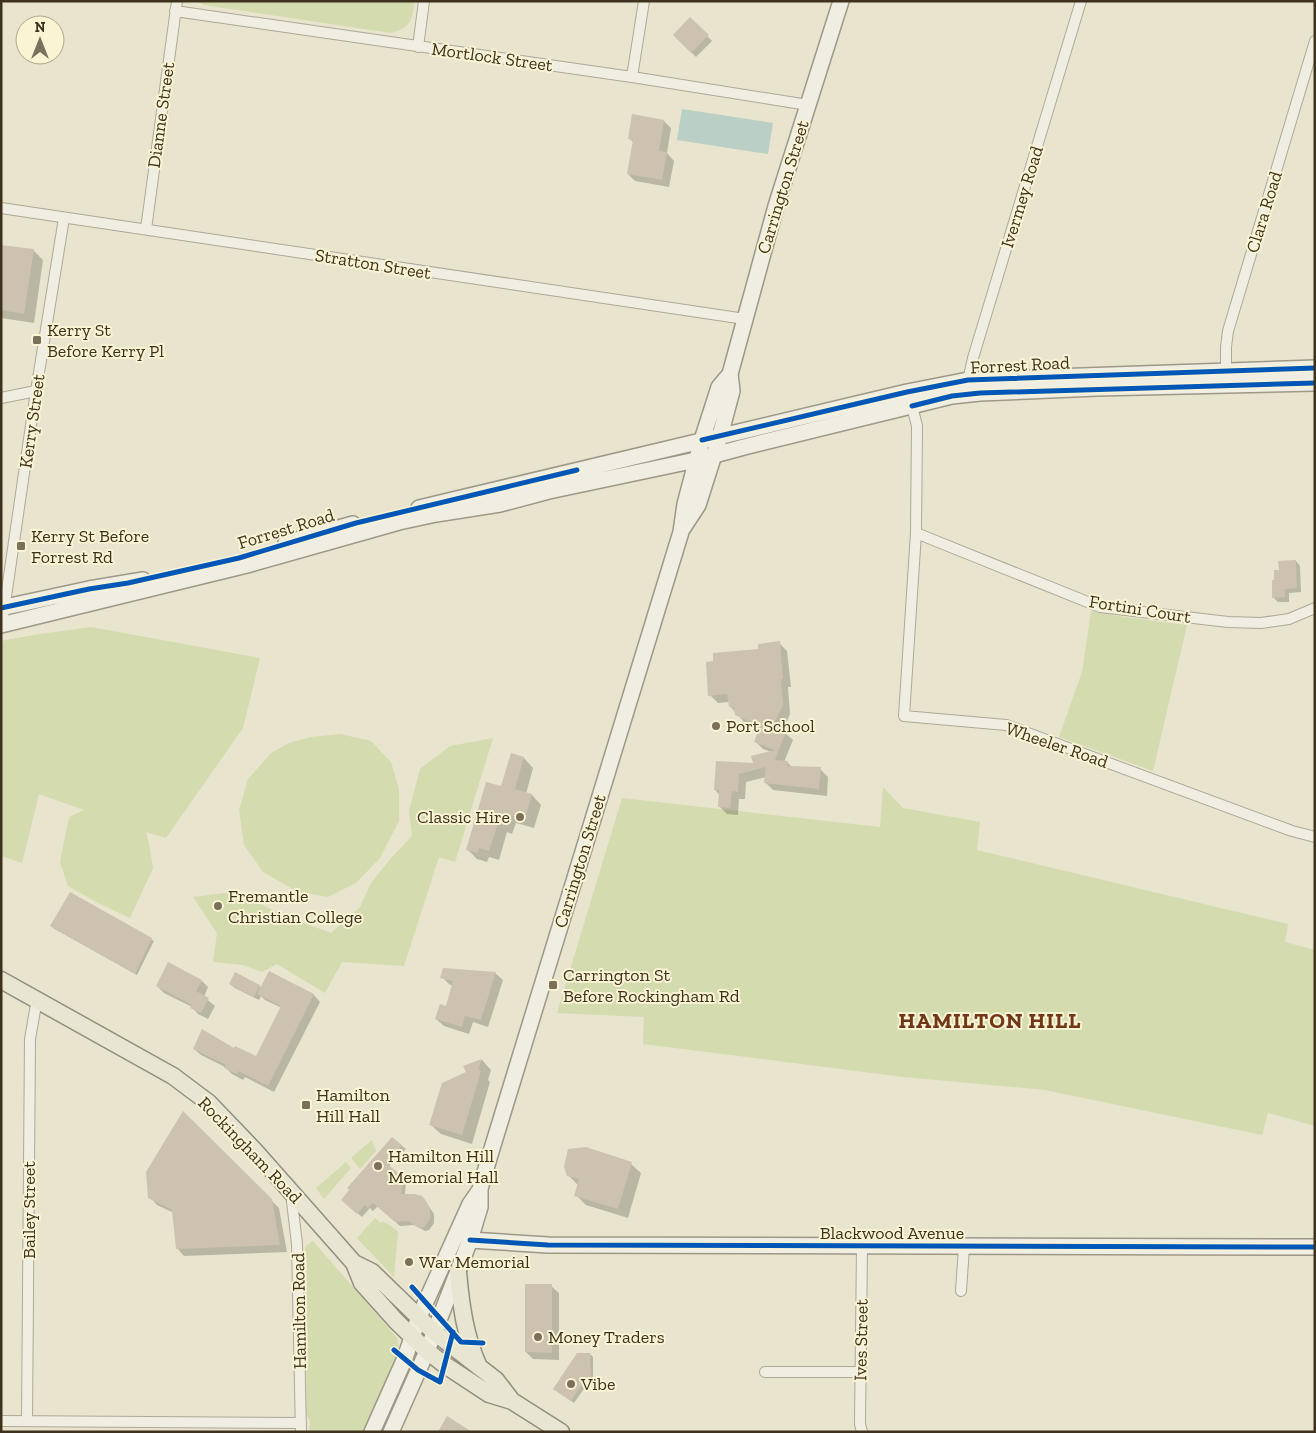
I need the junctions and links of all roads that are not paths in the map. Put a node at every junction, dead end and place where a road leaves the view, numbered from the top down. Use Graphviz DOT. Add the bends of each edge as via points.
graph roads {
  1 [pos="424,1"];
  2 [pos="644,1"];
  3 [pos="841,1"];
  4 [pos="1081,1"];
  5 [pos="176,6"];
  6 [pos="1315,41"];
  7 [pos="418,47"];
  8 [pos="632,77"];
  9 [pos="808,105"];
  10 [pos="1,208"];
  11 [pos="64,218"];
  12 [pos="146,230"];
  13 [pos="745,319"];
  14 [pos="1315,368"];
  15 [pos="1226,370"];
  16 [pos="730,374"];
  17 [pos="1315,383"];
  18 [pos="1227,386"];
  19 [pos="967,387"];
  20 [pos="36,391"];
  21 [pos="907,392"];
  22 [pos="1,398"];
  23 [pos="912,406"];
  24 [pos="720,436"];
  25 [pos="702,440"];
  26 [pos="713,456"];
  27 [pos="696,460"];
  28 [pos="681,532"];
  29 [pos="916,533"];
  30 [pos="3,607"];
  31 [pos="1315,608"];
  32 [pos="2,624"];
  33 [pos="1315,837"];
  34 [pos="1,980"];
  35 [pos="37,999"];
  36 [pos="480,1189"];
  37 [pos="291,1191"];
  38 [pos="470,1240"];
  39 [pos="862,1247"];
  40 [pos="964,1247"];
  41 [pos="1315,1247"];
  42 [pos="354,1263"];
  43 [pos="458,1272"];
  44 [pos="961,1291"];
  45 [pos="419,1317"];
  46 [pos="434,1332"];
  47 [pos="412,1337"];
  48 [pos="427,1351"];
  49 [pos="479,1368"];
  50 [pos="765,1372"];
  51 [pos="860,1372"];
  52 [pos="512,1401"];
  53 [pos="1,1420"];
  54 [pos="27,1421"];
  55 [pos="301,1427"];
  56 [pos="372,1432"];
  57 [pos="391,1432"];
  58 [pos="562,1432"];
  59 [pos="862,1432"];
  1 -- 7 [label="street"];
  2 -- 8 [label="street"];
  3 -- 9 [label="main road, Carrington Street"];
  4 -- 19 [label="street, Ivermey Road"];
  5 -- 7 [label="street, Mortlock Street"];
  5 -- 12 [label="street, Dianne Street"];
  6 -- 15 [label="street, Clara Road" via="1228,331"];
  7 -- 8 [label="street, Mortlock Street"];
  8 -- 9 [label="street, Mortlock Street"];
  9 -- 13 [label="main road, Carrington Street"];
  10 -- 11 [label="street, Stratton Street"];
  11 -- 12 [label="street, Stratton Street"];
  11 -- 20 [label="street, Kerry Street"];
  12 -- 13 [label="street, Stratton Street"];
  13 -- 16 [label="main road, Carrington Street"];
  14 -- 15 [label="main road, Forrest Road"];
  15 -- 18 [label="street, Clara Road"];
  15 -- 19 [label="main road, Forrest Road"];
  16 -- 24 [label="main road, Carrington Street" via="732,391"];
  16 -- 25 [label="main road, Carrington Street" via="719,386"];
  17 -- 18 [label="main road, Forrest Road"];
  18 -- 19 [label="main road, Forrest Road"];
  19 -- 21 [label="main road, Forrest Road"];
  19 -- 23 [label="main road, Forrest Road"];
  20 -- 22 [label="street"];
  20 -- 30 [label="street, Kerry Street"];
  21 -- 23 [label="street, Wheeler Road"];
  21 -- 24 [label="main road, Forrest Road"];
  23 -- 26 [label="main road, Forrest Road"];
  23 -- 29 [label="street, Wheeler Road" via="917,426"];
  24 -- 25 [label="main road, Forrest Road"];
  24 -- 26 [label="main road, Carrington Street"];
  25 -- 27 [label="main road, Carrington Street"];
  25 -- 30 [label="main road, Forrest Road" via="356,523 239,558"];
  26 -- 27 [label="main road, Forrest Road"];
  26 -- 28 [label="main road, Carrington Street" via="698,505"];
  27 -- 28 [label="main road, Carrington Street"];
  27 -- 32 [label="main road, Forrest Road" via="549,490 500,504 399,522 247,565"];
  28 -- 36 [label="main road, Carrington Street"];
  29 -- 31 [label="street, Fortini Court" via="1100,607 1261,623 1289,619"];
  29 -- 33 [label="street, Wheeler Road" via="904,716 1006,725"];
  30 -- 32 [label="street, Kerry Street"];
  34 -- 35 [label="main road, Rockingham Road"];
  35 -- 37 [label="main road, Rockingham Road" via="173,1076 209,1103"];
  35 -- 54 [label="street, Bailey Street" via="30,1039"];
  36 -- 38 [label="main road, Carrington Street" via="480,1207"];
  36 -- 45 [label="main road, Carrington Street" via="470,1204"];
  37 -- 42 [label="main road, Rockingham Road"];
  37 -- 55 [label="street, Hamilton Road" via="297,1244"];
  38 -- 39 [label="main road, Blackwood Avenue" via="548,1245"];
  38 -- 43 [label="main road, Carrington Street"];
  39 -- 40 [label="main road, Blackwood Avenue"];
  39 -- 51 [label="street, Ives Street"];
  40 -- 41 [label="main road, Blackwood Avenue"];
  40 -- 44 [label="street"];
  42 -- 45 [label="main road, Rockingham Road" via="372,1272"];
  42 -- 47 [label="main road, Rockingham Road" via="362,1283"];
  43 -- 46 [label="main road, Carrington Street"];
  43 -- 49 [label="main road" via="461,1310"];
  45 -- 46 [label="main road, Rockingham Road"];
  45 -- 47 [label="main road, Carrington Street"];
  46 -- 48 [label="main road, Carrington Street"];
  46 -- 49 [label="main road, Rockingham Road"];
  47 -- 48 [label="main road, Rockingham Road"];
  47 -- 56 [label="main road, Carrington Street"];
  48 -- 52 [label="main road, Rockingham Road" via="489,1394"];
  48 -- 57 [label="main road, Carrington Street"];
  49 -- 52 [label="main road, Rockingham Road" via="496,1380"];
  50 -- 51 [label="street"];
  51 -- 59 [label="street, Ives Street"];
  52 -- 58 [label="main road, Rockingham Road"];
  53 -- 54 [label="street"];
  54 -- 55 [label="street"];
}
